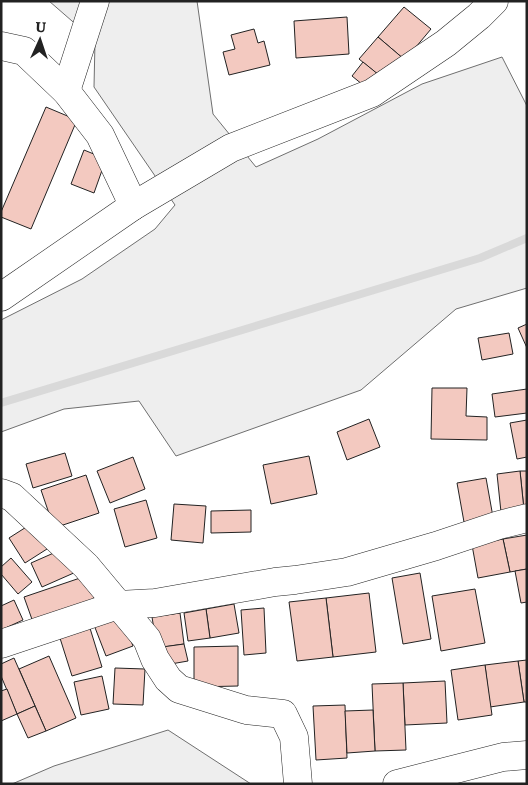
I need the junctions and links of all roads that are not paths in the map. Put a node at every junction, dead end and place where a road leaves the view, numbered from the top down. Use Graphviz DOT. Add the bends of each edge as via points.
graph roads {
  1 [pos="96,1"];
  2 [pos="494,1"];
  3 [pos="1,28"];
  4 [pos="12,49"];
  5 [pos="66,91"];
  6 [pos="133,206"];
  7 [pos="1,297"];
  8 [pos="1,493"];
  9 [pos="527,518"];
  10 [pos="118,605"];
  11 [pos="1,644"];
  12 [pos="527,755"];
  13 [pos="298,784"];
  14 [pos="397,784"];
  1 -- 5 [label="street"];
  2 -- 6 [label="street" via="446,43 372,93 231,148"];
  3 -- 4 [label="street"];
  4 -- 5 [label="street"];
  5 -- 6 [label="street" via="100,135"];
  6 -- 7 [label="street"];
  8 -- 10 [label="street" via="12,497 43,524 86,566"];
  9 -- 10 [label="street" via="347,572 155,603"];
  10 -- 11 [label="street"];
  10 -- 13 [label="street" via="147,639 155,659 179,689 246,710 283,714 294,737"];
  12 -- 14 [label="street" via="503,757"];
}
